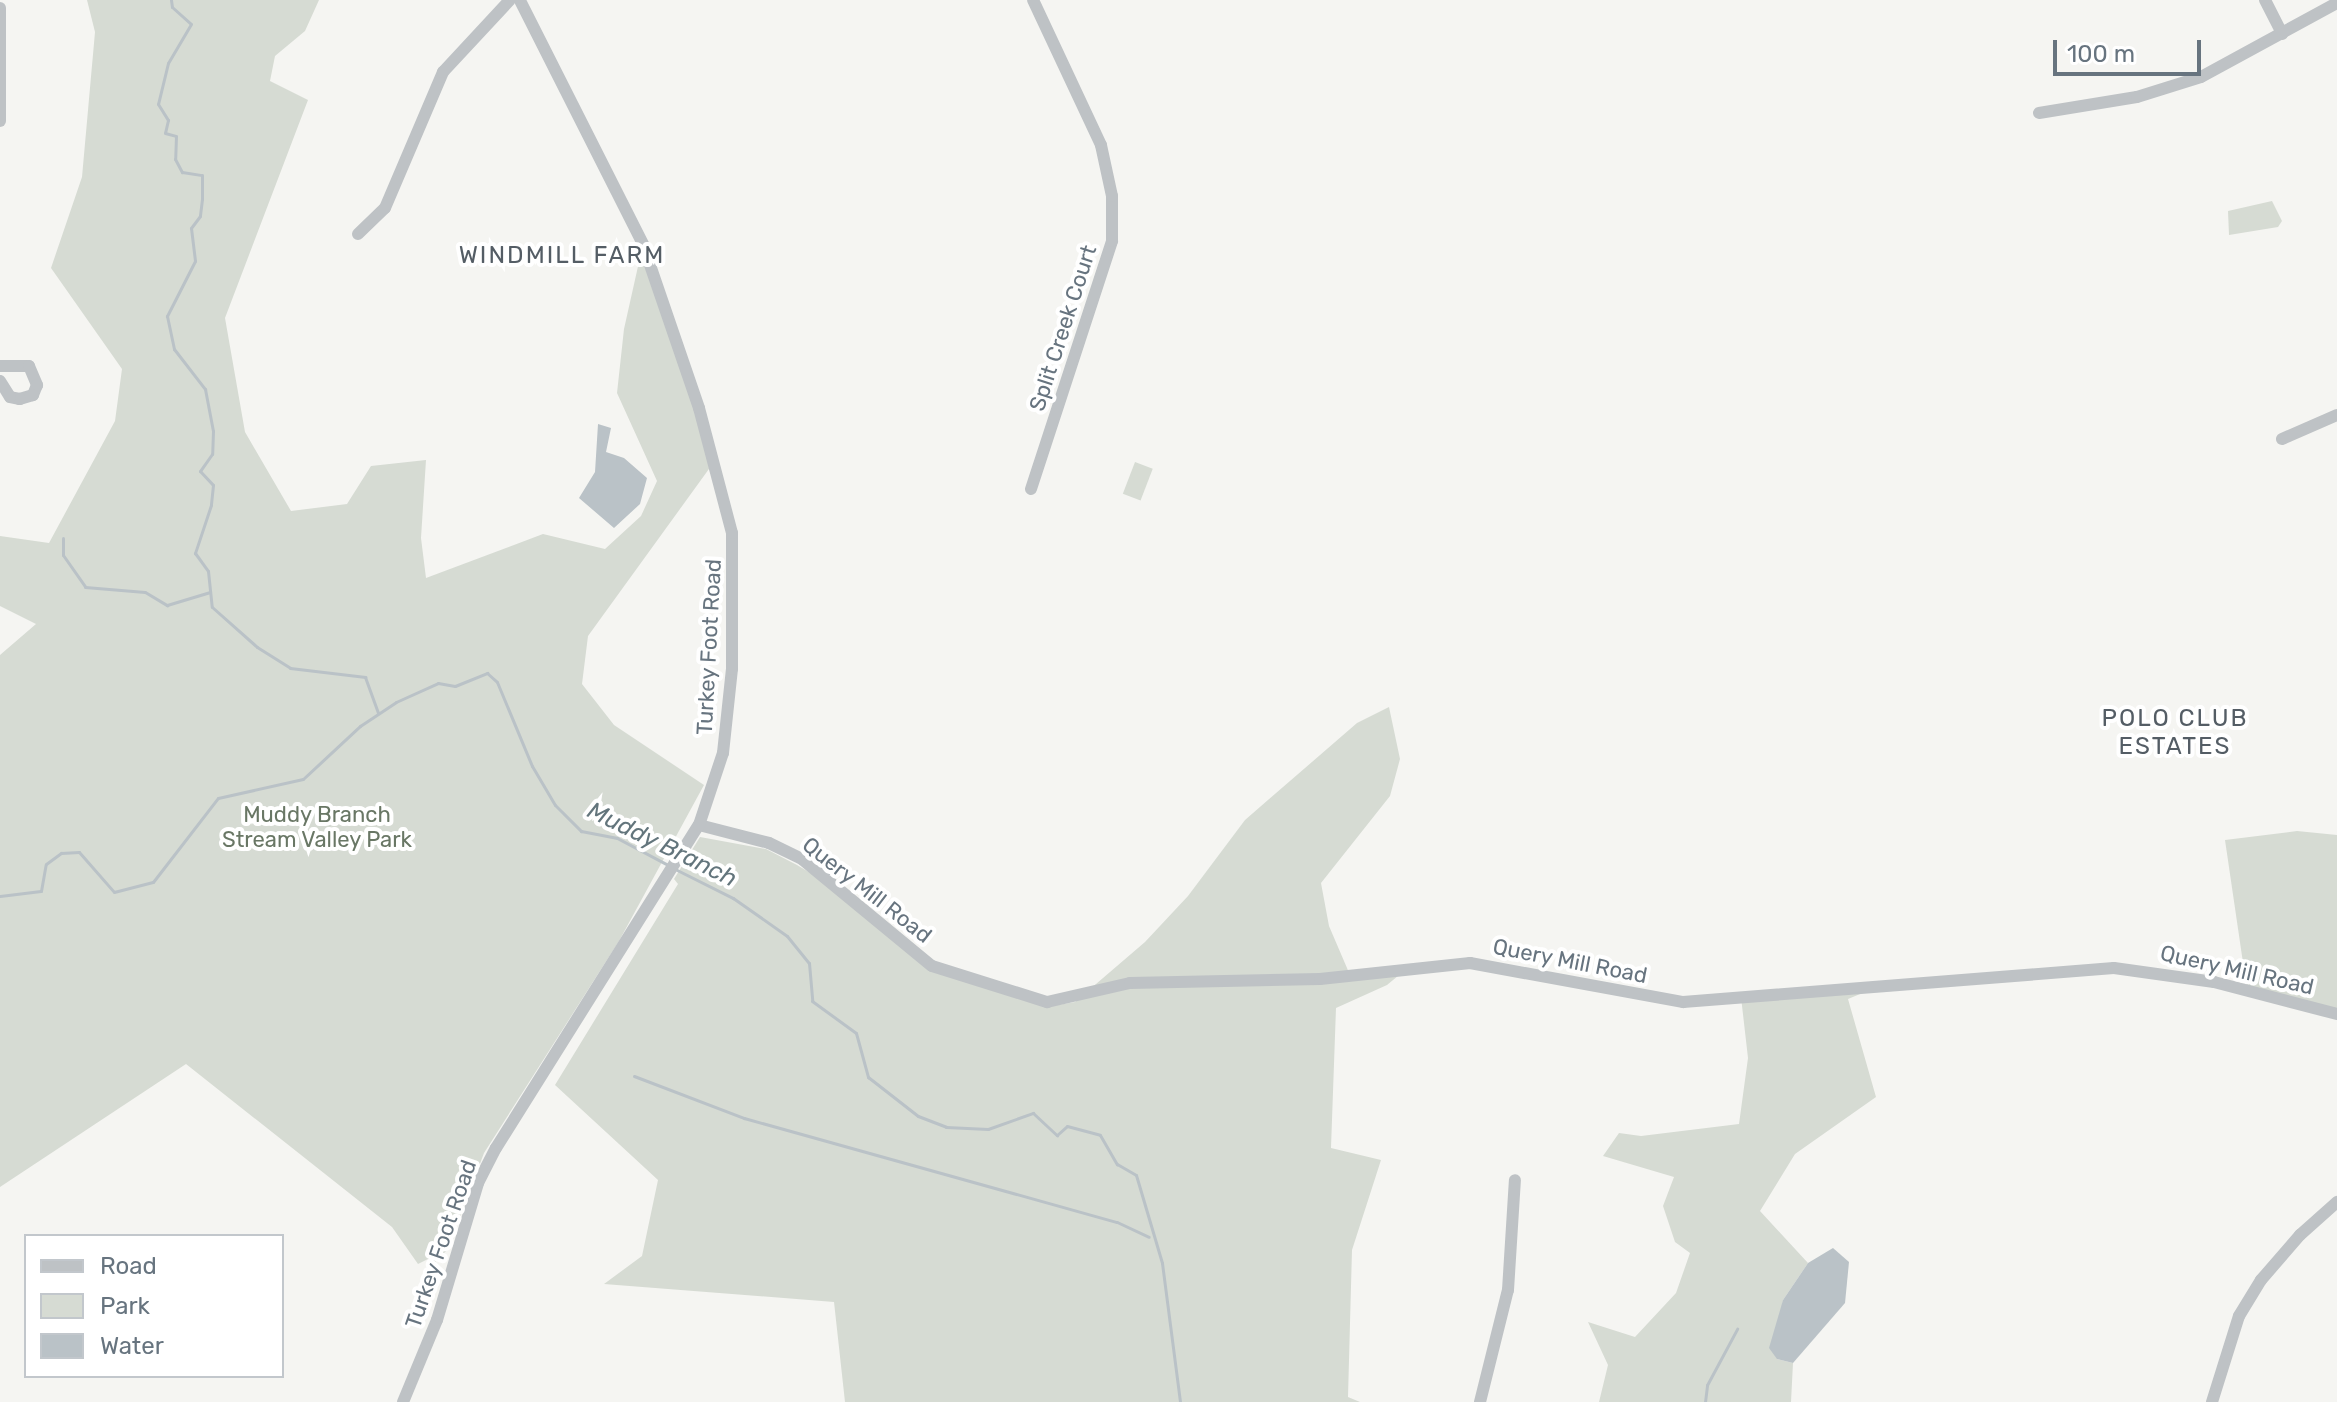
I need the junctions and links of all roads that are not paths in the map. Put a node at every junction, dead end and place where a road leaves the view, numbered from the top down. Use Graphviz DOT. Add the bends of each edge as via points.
graph roads {
  1 [pos="510,0"];
  2 [pos="520,0"];
  3 [pos="1033,0"];
  4 [pos="2265,0"];
  5 [pos="2337,3"];
  6 [pos="0,8"];
  7 [pos="2282,34"];
  8 [pos="2039,113"];
  9 [pos="0,121"];
  10 [pos="358,234"];
  11 [pos="0,366"];
  12 [pos="0,381"];
  13 [pos="2337,415"];
  14 [pos="2282,439"];
  15 [pos="1031,489"];
  16 [pos="699,825"];
  17 [pos="2337,1014"];
  18 [pos="1515,1180"];
  19 [pos="2337,1202"];
  20 [pos="403,1402"];
  21 [pos="1480,1402"];
  22 [pos="2212,1402"];
  1 -- 10 [label="street" via="443,72 385,208"];
  2 -- 16 [label="street, Turkey Foot Road" via="651,265 725,498 735,574 732,669 723,753"];
  3 -- 15 [label="street, Split Creek Court" via="1101,145 1112,196 1112,241"];
  4 -- 7 [label="street"];
  5 -- 7 [label="street"];
  6 -- 9 [label="street"];
  7 -- 8 [label="street" via="2168,89"];
  11 -- 12 [label="street" via="29,366 37,385 33,395 20,399 10,397"];
  13 -- 14 [label="street"];
  16 -- 17 [label="street, Query Mill Road" via="769,843 802,859 896,941 958,977 1047,1002 1119,984 1320,979 1470,963 1683,1002 2114,968 2212,981"];
  16 -- 20 [label="street, Turkey Foot Road" via="478,1183 437,1320"];
  18 -- 21 [label="street" via="1508,1290"];
  19 -- 22 [label="street" via="2261,1280 2239,1316"];
}
